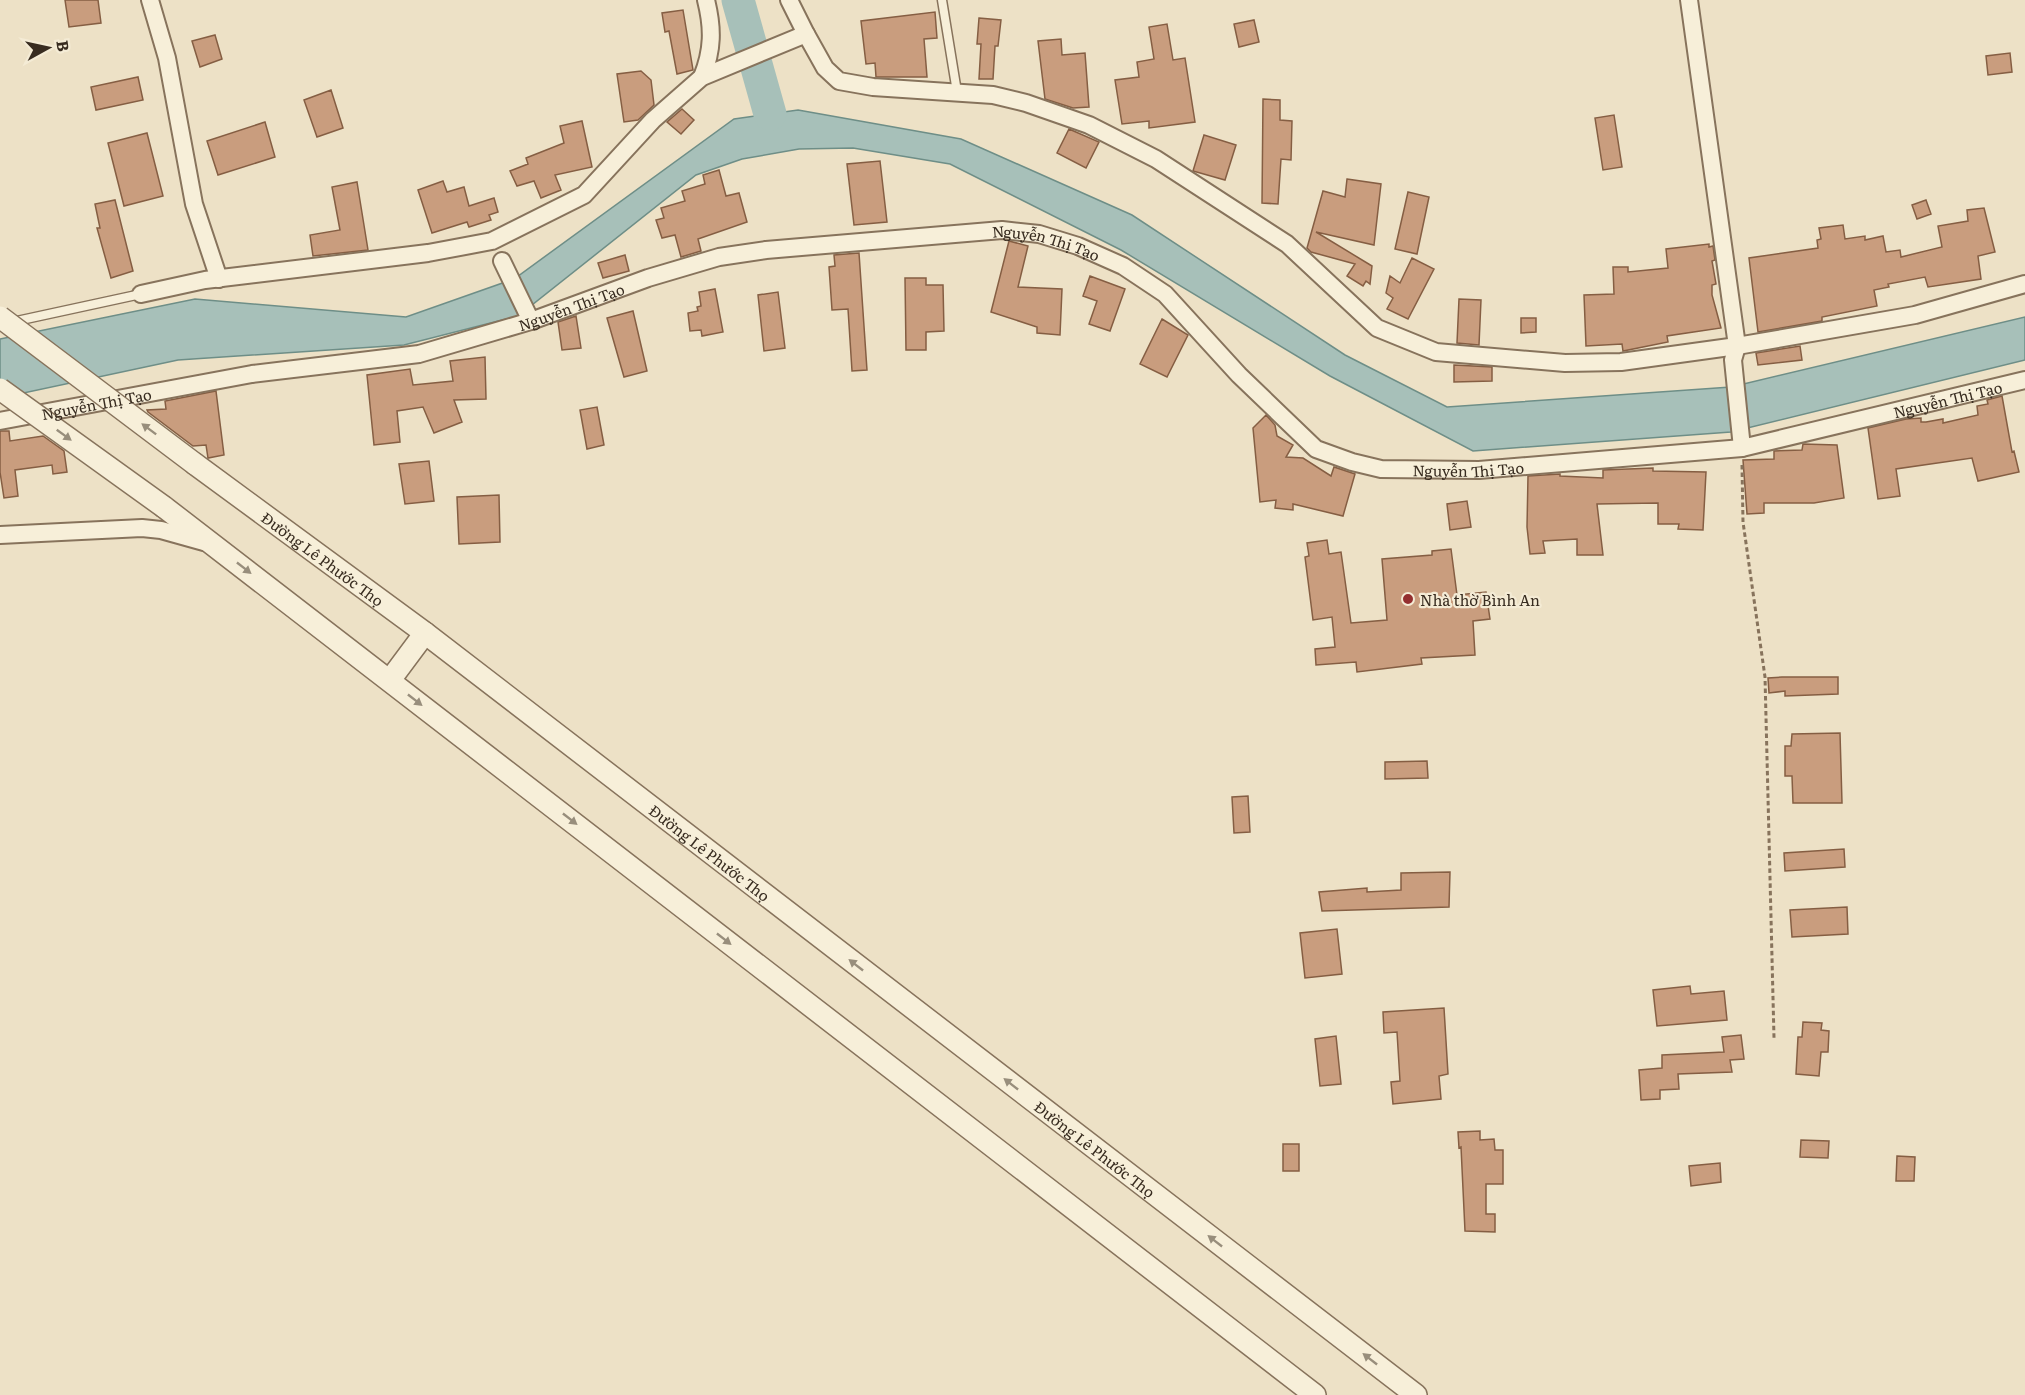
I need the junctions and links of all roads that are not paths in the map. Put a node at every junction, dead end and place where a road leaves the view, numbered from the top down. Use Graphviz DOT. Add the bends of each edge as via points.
graph roads {
  1 [pos="150,0"];
  2 [pos="706,0"];
  3 [pos="789,0"];
  4 [pos="942,0"];
  5 [pos="1689,0"];
  6 [pos="798,37"];
  7 [pos="709,74"];
  8 [pos="957,92"];
  9 [pos="492,241"];
  10 [pos="502,261"];
  11 [pos="219,279"];
  12 [pos="2025,284"];
  13 [pos="141,294"];
  14 [pos="0,317"];
  15 [pos="529,318"];
  16 [pos="0,324"];
  17 [pos="1735,353"];
  18 [pos="2025,380"];
  19 [pos="0,389"];
  20 [pos="0,421"];
  21 [pos="1742,440"];
  22 [pos="0,535"];
  23 [pos="215,545"];
  24 [pos="424,633"];
  25 [pos="390,680"];
  26 [pos="1315,1395"];
  27 [pos="1416,1395"];
  1 -- 11 [label="street" via="167,58 194,204"];
  2 -- 7 [label="street" via="712,21"];
  3 -- 6 [label="street"];
  4 -- 8 [label="lane"];
  5 -- 17 [label="street"];
  6 -- 7 [label="street"];
  6 -- 8 [label="street" via="839,81"];
  7 -- 9 [label="street" via="653,120 584,195"];
  8 -- 17 [label="street" via="993,95 1059,113 1156,159 1287,244 1377,328 1436,352 1565,363"];
  9 -- 10 [label="lane"];
  9 -- 11 [label="street" via="428,253"];
  10 -- 15 [label="street"];
  11 -- 13 [label="street"];
  12 -- 17 [label="street" via="1915,315"];
  13 -- 16 [label="lane"];
  24 -- 14 [label="street, Đường Lê Phước Thọ, one-way, bridge"];
  15 -- 20 [label="street, Nguyễn Thị Tạo" via="419,354 252,374"];
  15 -- 21 [label="street, Nguyễn Thị Tạo" via="718,257 966,231 1021,230 1078,246 1123,266 1165,294 1239,375 1316,449 1352,462 1381,469 1479,470"];
  17 -- 21 [label="street"];
  18 -- 21 [label="street, Nguyễn Thị Tạo"];
  19 -- 23 [label="street, one-way, bridge"];
  22 -- 23 [label="street" via="142,528 177,533"];
  23 -- 25 [label="street, one-way"];
  24 -- 25 [label="street"];
  27 -- 24 [label="street, Đường Lê Phước Thọ, one-way"];
  25 -- 26 [label="street, one-way"];
}
